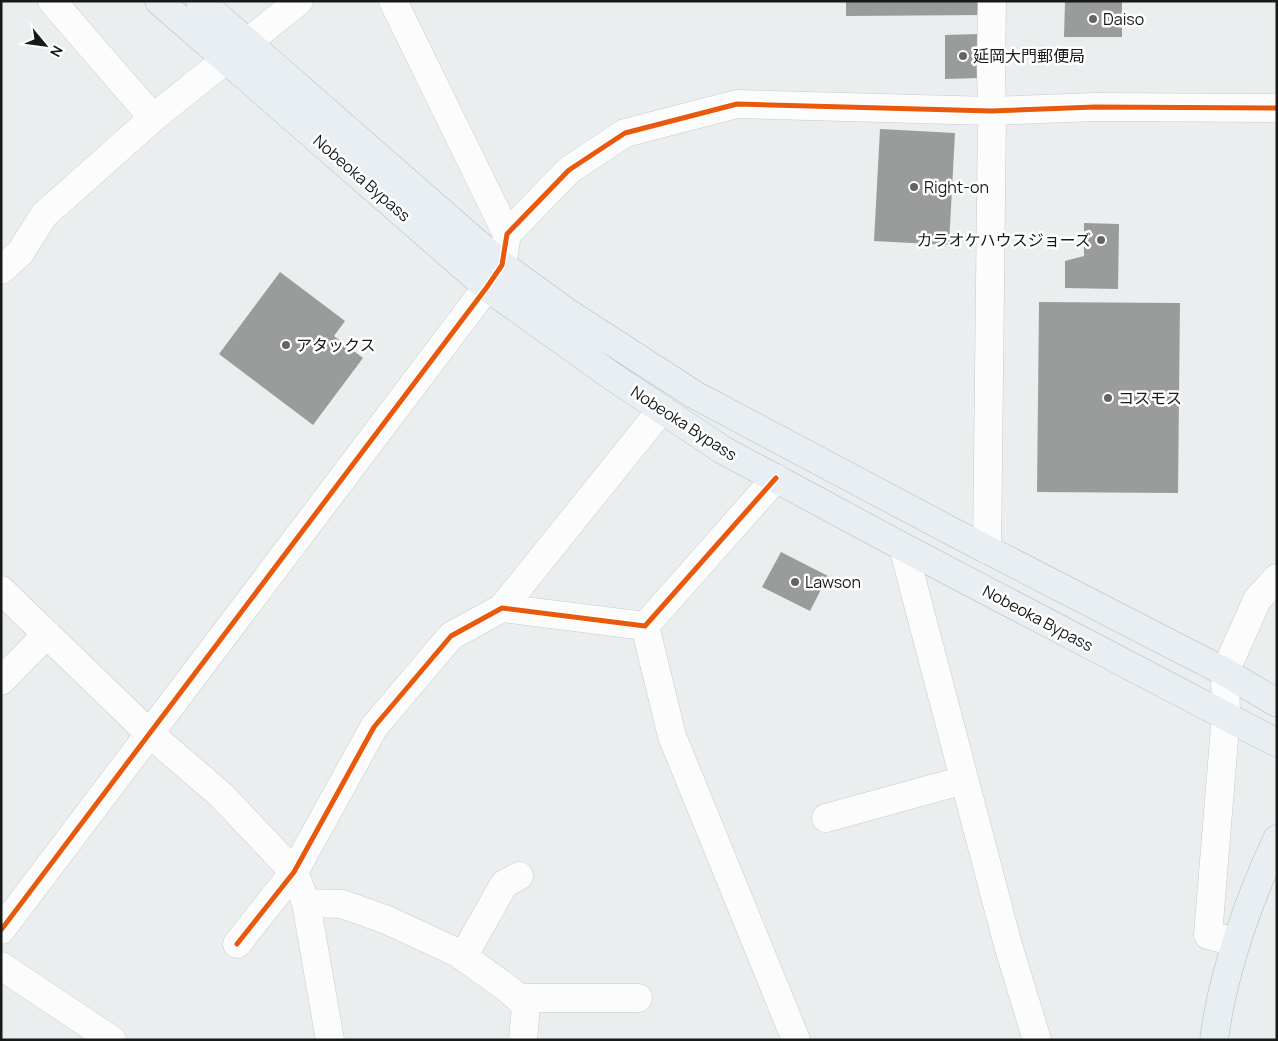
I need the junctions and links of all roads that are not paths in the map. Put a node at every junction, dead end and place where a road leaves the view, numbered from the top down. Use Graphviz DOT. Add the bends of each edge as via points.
graph roads {
  1 [pos="52,1"];
  2 [pos="159,1"];
  3 [pos="200,1"];
  4 [pos="300,1"];
  5 [pos="393,1"];
  6 [pos="992,1"];
  7 [pos="249,43"];
  8 [pos="226,60"];
  9 [pos="1277,108"];
  10 [pos="992,111"];
  11 [pos="153,118"];
  12 [pos="507,234"];
  13 [pos="502,265"];
  14 [pos="1,270"];
  15 [pos="487,287"];
  16 [pos="662,410"];
  17 [pos="776,478"];
  18 [pos="903,547"];
  19 [pos="987,550"];
  20 [pos="1277,578"];
  21 [pos="1,590"];
  22 [pos="502,608"];
  23 [pos="645,626"];
  24 [pos="47,634"];
  25 [pos="1225,672"];
  26 [pos="1,681"];
  27 [pos="1277,703"];
  28 [pos="1226,716"];
  29 [pos="150,734"];
  30 [pos="1277,743"];
  31 [pos="964,780"];
  32 [pos="826,818"];
  33 [pos="1277,838"];
  34 [pos="294,872"];
  35 [pos="519,876"];
  36 [pos="306,903"];
  37 [pos="1,930"];
  38 [pos="1235,942"];
  39 [pos="237,944"];
  40 [pos="463,957"];
  41 [pos="1,966"];
  42 [pos="518,998"];
  43 [pos="638,998"];
  44 [pos="112,1040"];
  45 [pos="330,1040"];
  46 [pos="523,1040"];
  47 [pos="796,1040"];
  48 [pos="1037,1040"];
  49 [pos="1214,1040"];
  1 -- 11 [label="street"];
  2 -- 8 [label="highway, Nobeoka Bypass"];
  3 -- 7 [label="highway, Nobeoka Bypass"];
  4 -- 7 [label="street"];
  5 -- 12 [label="street"];
  6 -- 10 [label="street"];
  7 -- 8 [label="street"];
  7 -- 13 [label="highway, Nobeoka Bypass"];
  8 -- 11 [label="street"];
  8 -- 15 [label="highway, Nobeoka Bypass"];
  9 -- 10 [label="street"];
  10 -- 12 [label="street" via="737,104 625,133 569,170"];
  10 -- 19 [label="street"];
  11 -- 14 [label="street" via="44,215 20,253"];
  12 -- 13 [label="street"];
  13 -- 15 [label="street"];
  13 -- 19 [label="highway, Nobeoka Bypass" via="568,313 695,395"];
  15 -- 16 [label="highway, Nobeoka Bypass"];
  15 -- 29 [label="street"];
  16 -- 17 [label="highway, Nobeoka Bypass" via="720,449"];
  16 -- 22 [label="street"];
  17 -- 18 [label="highway, Nobeoka Bypass"];
  17 -- 23 [label="street"];
  18 -- 28 [label="highway, Nobeoka Bypass"];
  18 -- 31 [label="street"];
  19 -- 25 [label="highway, Nobeoka Bypass"];
  20 -- 25 [label="street" via="1257,600"];
  21 -- 24 [label="street"];
  22 -- 23 [label="street"];
  22 -- 34 [label="street" via="451,636 374,727"];
  23 -- 47 [label="street" via="672,736"];
  24 -- 26 [label="street"];
  24 -- 29 [label="street"];
  25 -- 27 [label="highway, Nobeoka Bypass"];
  25 -- 28 [label="street"];
  28 -- 30 [label="highway, Nobeoka Bypass"];
  28 -- 38 [label="street" via="1208,935"];
  29 -- 34 [label="street" via="221,796"];
  29 -- 37 [label="street"];
  31 -- 32 [label="street"];
  31 -- 48 [label="street"];
  33 -- 38 [label="highway"];
  34 -- 36 [label="street"];
  34 -- 39 [label="street"];
  35 -- 40 [label="street" via="504,884"];
  36 -- 40 [label="street" via="342,904 360,910"];
  36 -- 45 [label="street"];
  38 -- 49 [label="highway"];
  40 -- 42 [label="street"];
  41 -- 44 [label="street"];
  42 -- 43 [label="street"];
  42 -- 46 [label="street" via="526,1005"];
}
